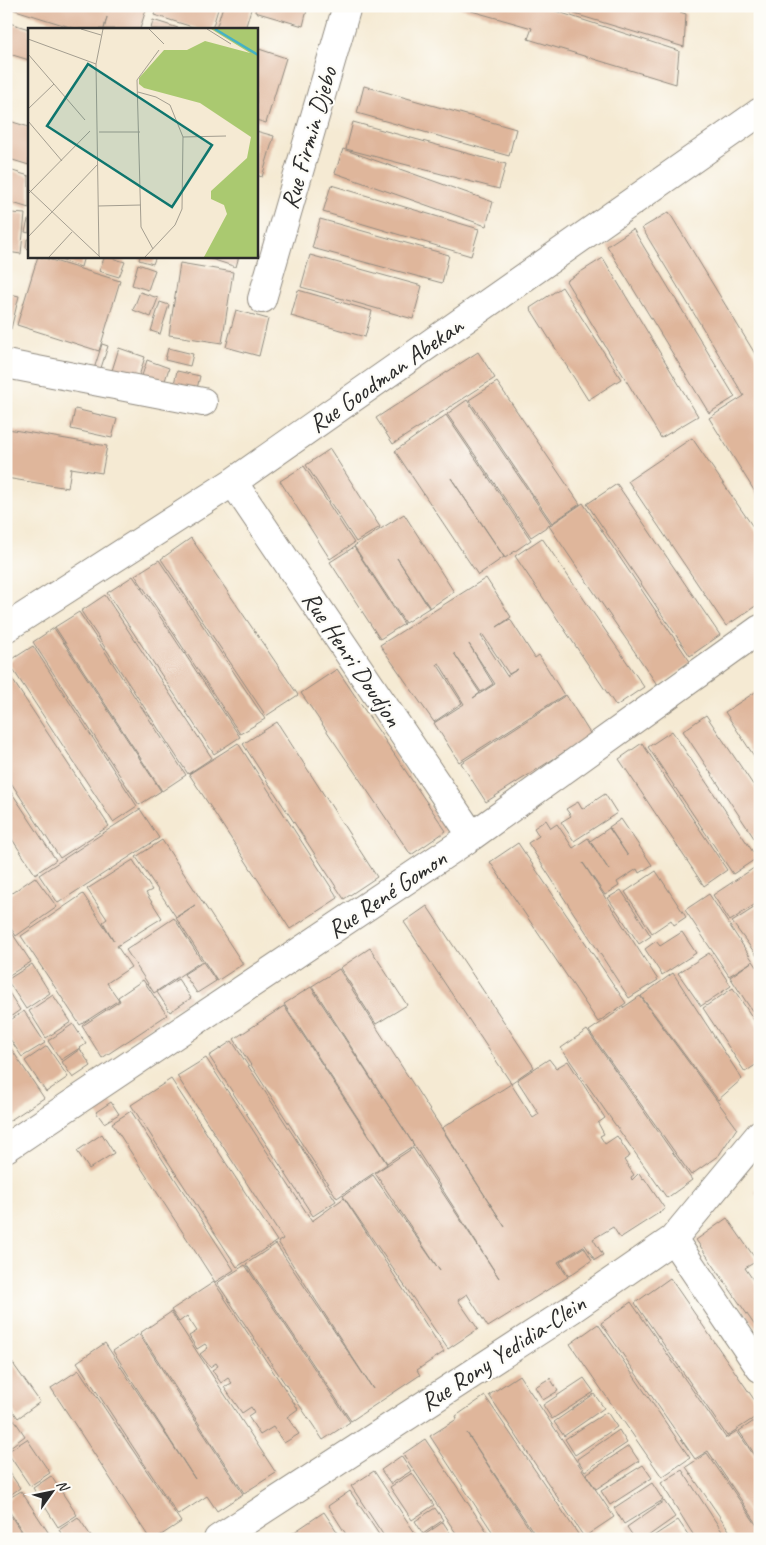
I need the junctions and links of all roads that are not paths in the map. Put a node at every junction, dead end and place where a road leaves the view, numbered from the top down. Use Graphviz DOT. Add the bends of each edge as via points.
graph roads {
  1 [pos="347,6"];
  2 [pos="760,112"];
  3 [pos="262,299"];
  4 [pos="6,364"];
  5 [pos="203,402"];
  6 [pos="232,482"];
  7 [pos="6,628"];
  8 [pos="760,629"];
  9 [pos="472,836"];
  10 [pos="760,1134"];
  11 [pos="6,1148"];
  12 [pos="673,1239"];
  13 [pos="760,1368"];
  14 [pos="218,1539"];
  1 -- 3 [label="street, Rue Firmin Djebo"];
  2 -- 6 [label="street, Rue Goodman Abekan"];
  4 -- 5 [label="street"];
  6 -- 7 [label="street, Rue Goodman Abekan"];
  6 -- 9 [label="street, Rue Henri Doudjon"];
  8 -- 9 [label="street, Rue René Gomon"];
  9 -- 11 [label="street, Rue René Gomon"];
  10 -- 12 [label="street, Rue Rony Yedidia-Clein"];
  12 -- 13 [label="street"];
  12 -- 14 [label="street, Rue Rony Yedidia-Clein" via="572,1309"];
}
